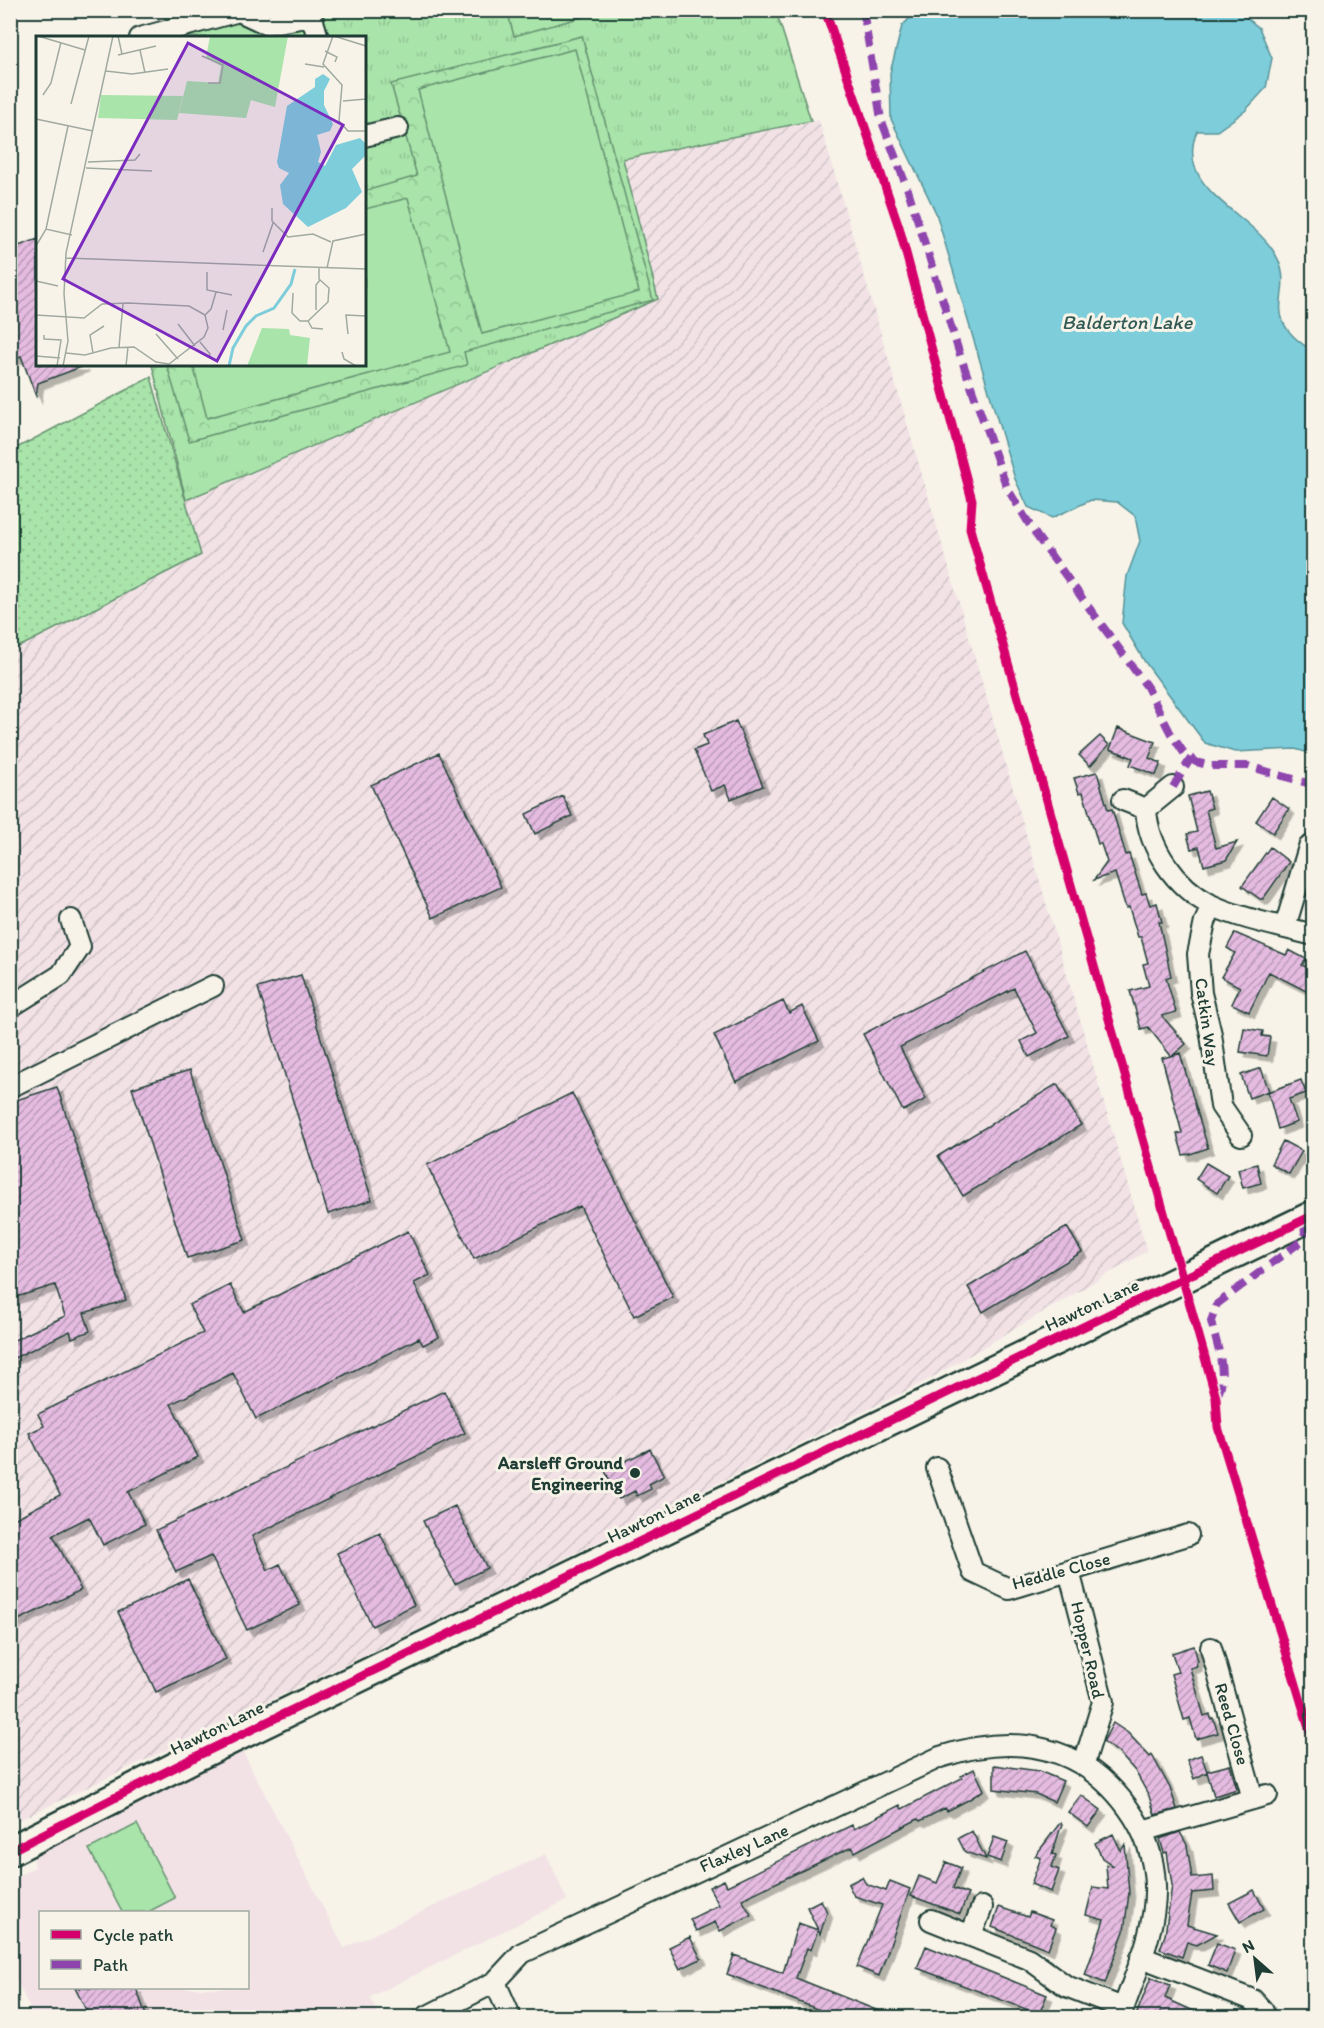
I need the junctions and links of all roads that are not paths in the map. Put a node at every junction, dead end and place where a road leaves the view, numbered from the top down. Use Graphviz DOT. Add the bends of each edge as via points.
graph roads {
  1 [pos="147,36"];
  2 [pos="317,36"];
  3 [pos="398,128"];
  4 [pos="366,136"];
  5 [pos="1173,788"];
  6 [pos="1123,800"];
  7 [pos="1146,809"];
  8 [pos="1310,847"];
  9 [pos="1212,906"];
  10 [pos="70,920"];
  11 [pos="1285,927"];
  12 [pos="1314,935"];
  13 [pos="213,986"];
  14 [pos="10,1007"];
  15 [pos="10,1087"];
  16 [pos="1241,1134"];
  17 [pos="1314,1215"];
  18 [pos="937,1468"];
  19 [pos="1188,1535"];
  20 [pos="1069,1571"];
  21 [pos="1211,1648"];
  22 [pos="1084,1763"];
  23 [pos="1142,1831"];
  24 [pos="10,1851"];
  25 [pos="982,1907"];
  26 [pos="931,1920"];
  27 [pos="971,1935"];
  28 [pos="1141,1957"];
  29 [pos="495,1982"];
  30 [pos="1121,2013"];
  31 [pos="424,2018"];
  32 [pos="511,2018"];
  33 [pos="1263,2018"];
  1 -- 2 [label="street" via="239,11 267,24 306,17 313,21"];
  3 -- 4 [label="street"];
  5 -- 7 [label="street"];
  6 -- 7 [label="street"];
  7 -- 9 [label="street" via="1147,825 1157,851 1191,893"];
  8 -- 11 [label="street"];
  9 -- 11 [label="street"];
  9 -- 16 [label="street, Catkin Way" via="1198,954 1201,993 1221,1106"];
  10 -- 14 [label="street" via="80,947 61,975"];
  11 -- 12 [label="street"];
  13 -- 15 [label="street"];
  17 -- 24 [label="street, Hawton Lane" via="238,1736"];
  18 -- 20 [label="street, Heddle Close" via="973,1572 1009,1589"];
  19 -- 20 [label="street, Heddle Close"];
  20 -- 22 [label="street, Hopper Road" via="1103,1702"];
  21 -- 23 [label="street, Reed Close" via="1260,1797"];
  22 -- 23 [label="street" via="1116,1793"];
  22 -- 29 [label="street, Flaxley Lane" via="1036,1747 1011,1744 960,1750 940,1757 522,1953"];
  23 -- 28 [label="street" via="1152,1859 1155,1886"];
  25 -- 27 [label="street"];
  26 -- 27 [label="street"];
  27 -- 30 [label="street" via="1029,1959 1066,1986"];
  28 -- 30 [label="street"];
  28 -- 33 [label="street" via="1253,2000 1263,2011"];
  29 -- 31 [label="street, Flaxley Lane"];
  29 -- 32 [label="street"];
}
